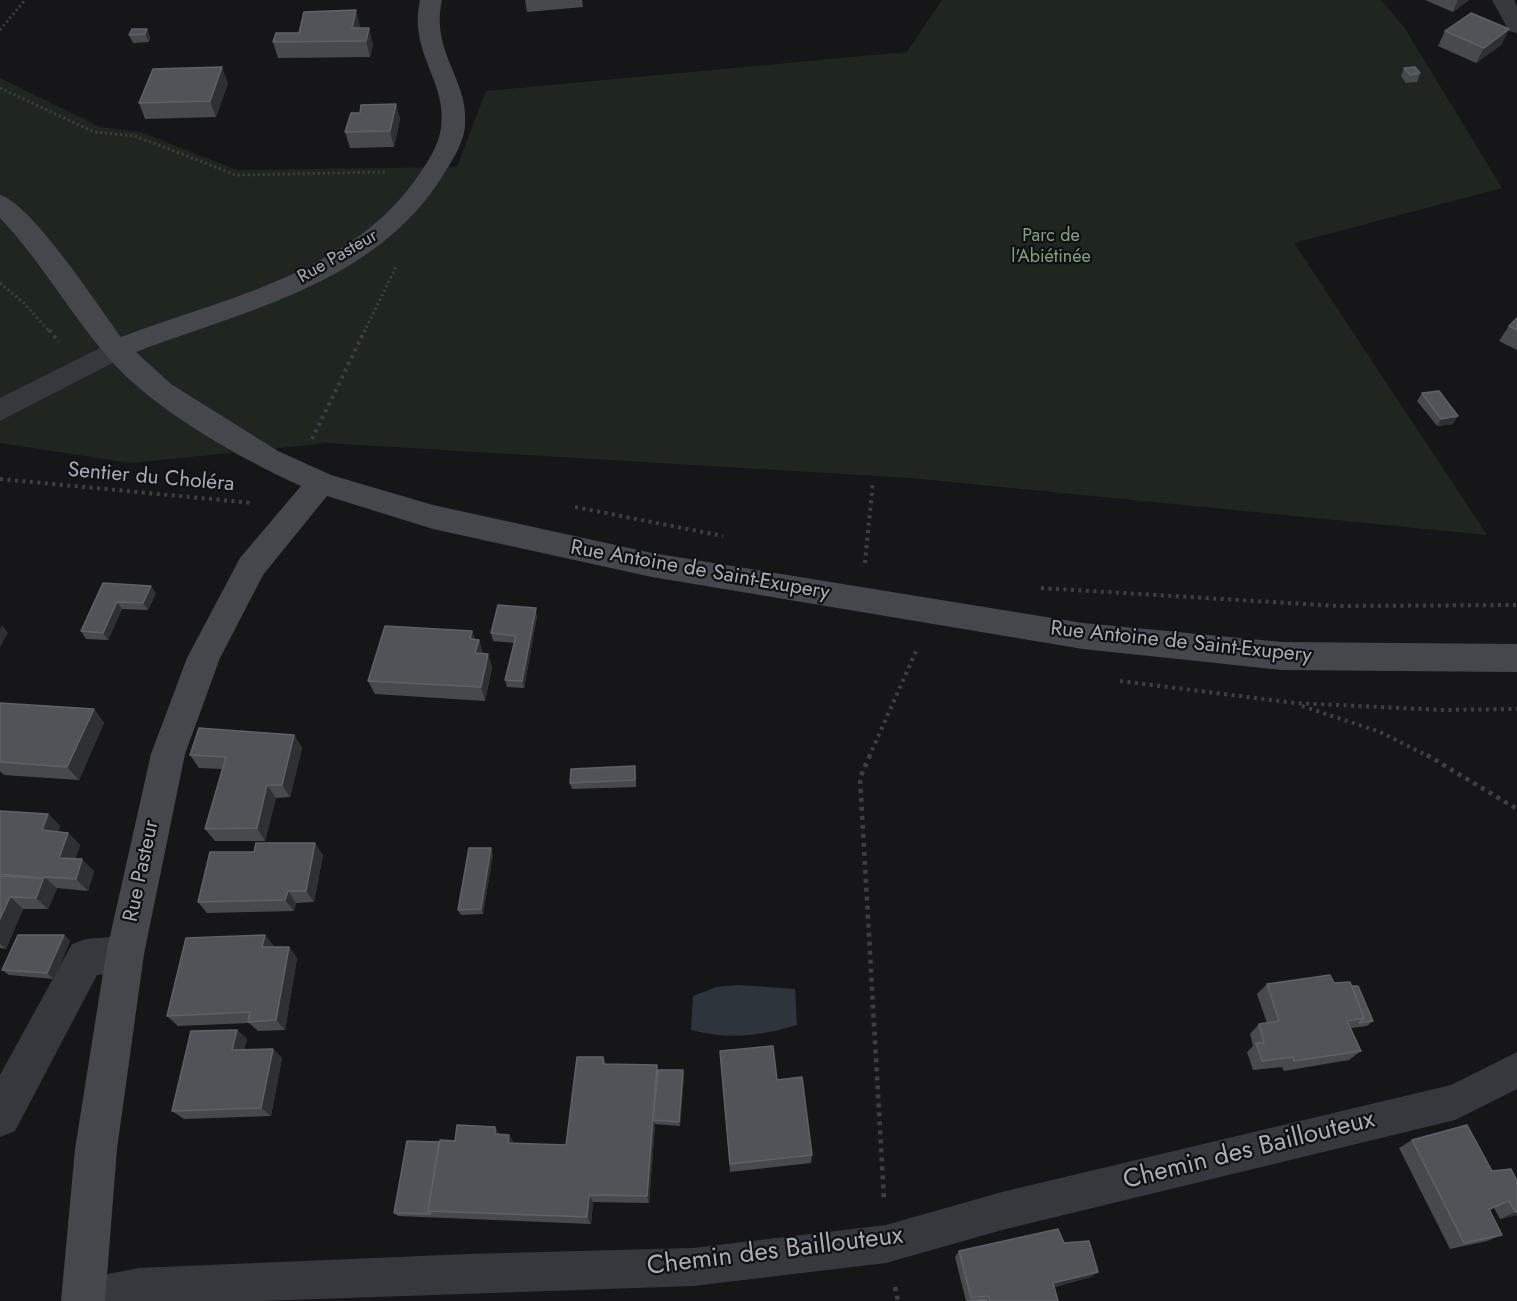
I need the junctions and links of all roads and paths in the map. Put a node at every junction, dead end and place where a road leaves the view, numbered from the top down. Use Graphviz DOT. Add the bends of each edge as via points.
graph roads {
  1 [pos="25,0"];
  2 [pos="431,0"];
  3 [pos="1503,0"];
  4 [pos="1517,26"];
  5 [pos="0,30"];
  6 [pos="0,88"];
  7 [pos="435,171"];
  8 [pos="0,203"];
  9 [pos="400,257"];
  10 [pos="0,283"];
  11 [pos="52,335"];
  12 [pos="116,349"];
  13 [pos="0,411"];
  14 [pos="307,448"];
  15 [pos="0,479"];
  16 [pos="873,481"];
  17 [pos="311,495"];
  18 [pos="570,506"];
  19 [pos="729,537"];
  20 [pos="853,561"];
  21 [pos="864,563"];
  22 [pos="876,565"];
  23 [pos="1038,588"];
  24 [pos="1517,605"];
  25 [pos="917,649"];
  26 [pos="1517,658"];
  27 [pos="1517,709"];
  28 [pos="1517,809"];
  29 [pos="125,954"];
  30 [pos="1517,1070"];
  31 [pos="0,1116"];
  32 [pos="886,1244"];
  33 [pos="83,1299"];
  1 -- 5 [label="path"];
  2 -- 7 [label="main road, Rue Pasteur" via="425,17 427,33 454,113 451,138"];
  3 -- 4 [label="street"];
  6 -- 7 [label="path" via="94,132 135,136 236,175"];
  7 -- 12 [label="main road, Rue Pasteur" via="397,219 336,261 279,289"];
  8 -- 12 [label="main road, Rue Antoine de Saint-Exupery" via="32,236"];
  9 -- 14 [label="path"];
  10 -- 11 [label="path"];
  12 -- 13 [label="street"];
  12 -- 17 [label="main road, Rue Antoine de Saint-Exupery" via="161,391 268,459"];
  15 -- 17 [label="path, Sentier du Choléra"];
  16 -- 21 [label="path"];
  17 -- 26 [label="main road, Rue Antoine de Saint-Exupery" via="652,565 1083,636 1282,656"];
  17 -- 29 [label="main road, Rue Pasteur" via="251,567 204,658 168,754"];
  18 -- 19 [label="path"];
  20 -- 21 [label="path"];
  21 -- 22 [label="path"];
  23 -- 24 [label="path" via="1274,604"];
  25 -- 32 [label="path" via="860,778"];
  27 -- 28 [label="path" via="1295,704 1391,737"];
  29 -- 31 [label="street" via="86,957"];
  29 -- 33 [label="main road, Rue Pasteur" via="96,1149"];
  30 -- 32 [label="lane, Chemin des Baillouteux" via="1455,1101 1002,1211"];
  32 -- 33 [label="lane, Chemin des Baillouteux" via="693,1267 139,1287"];
}
